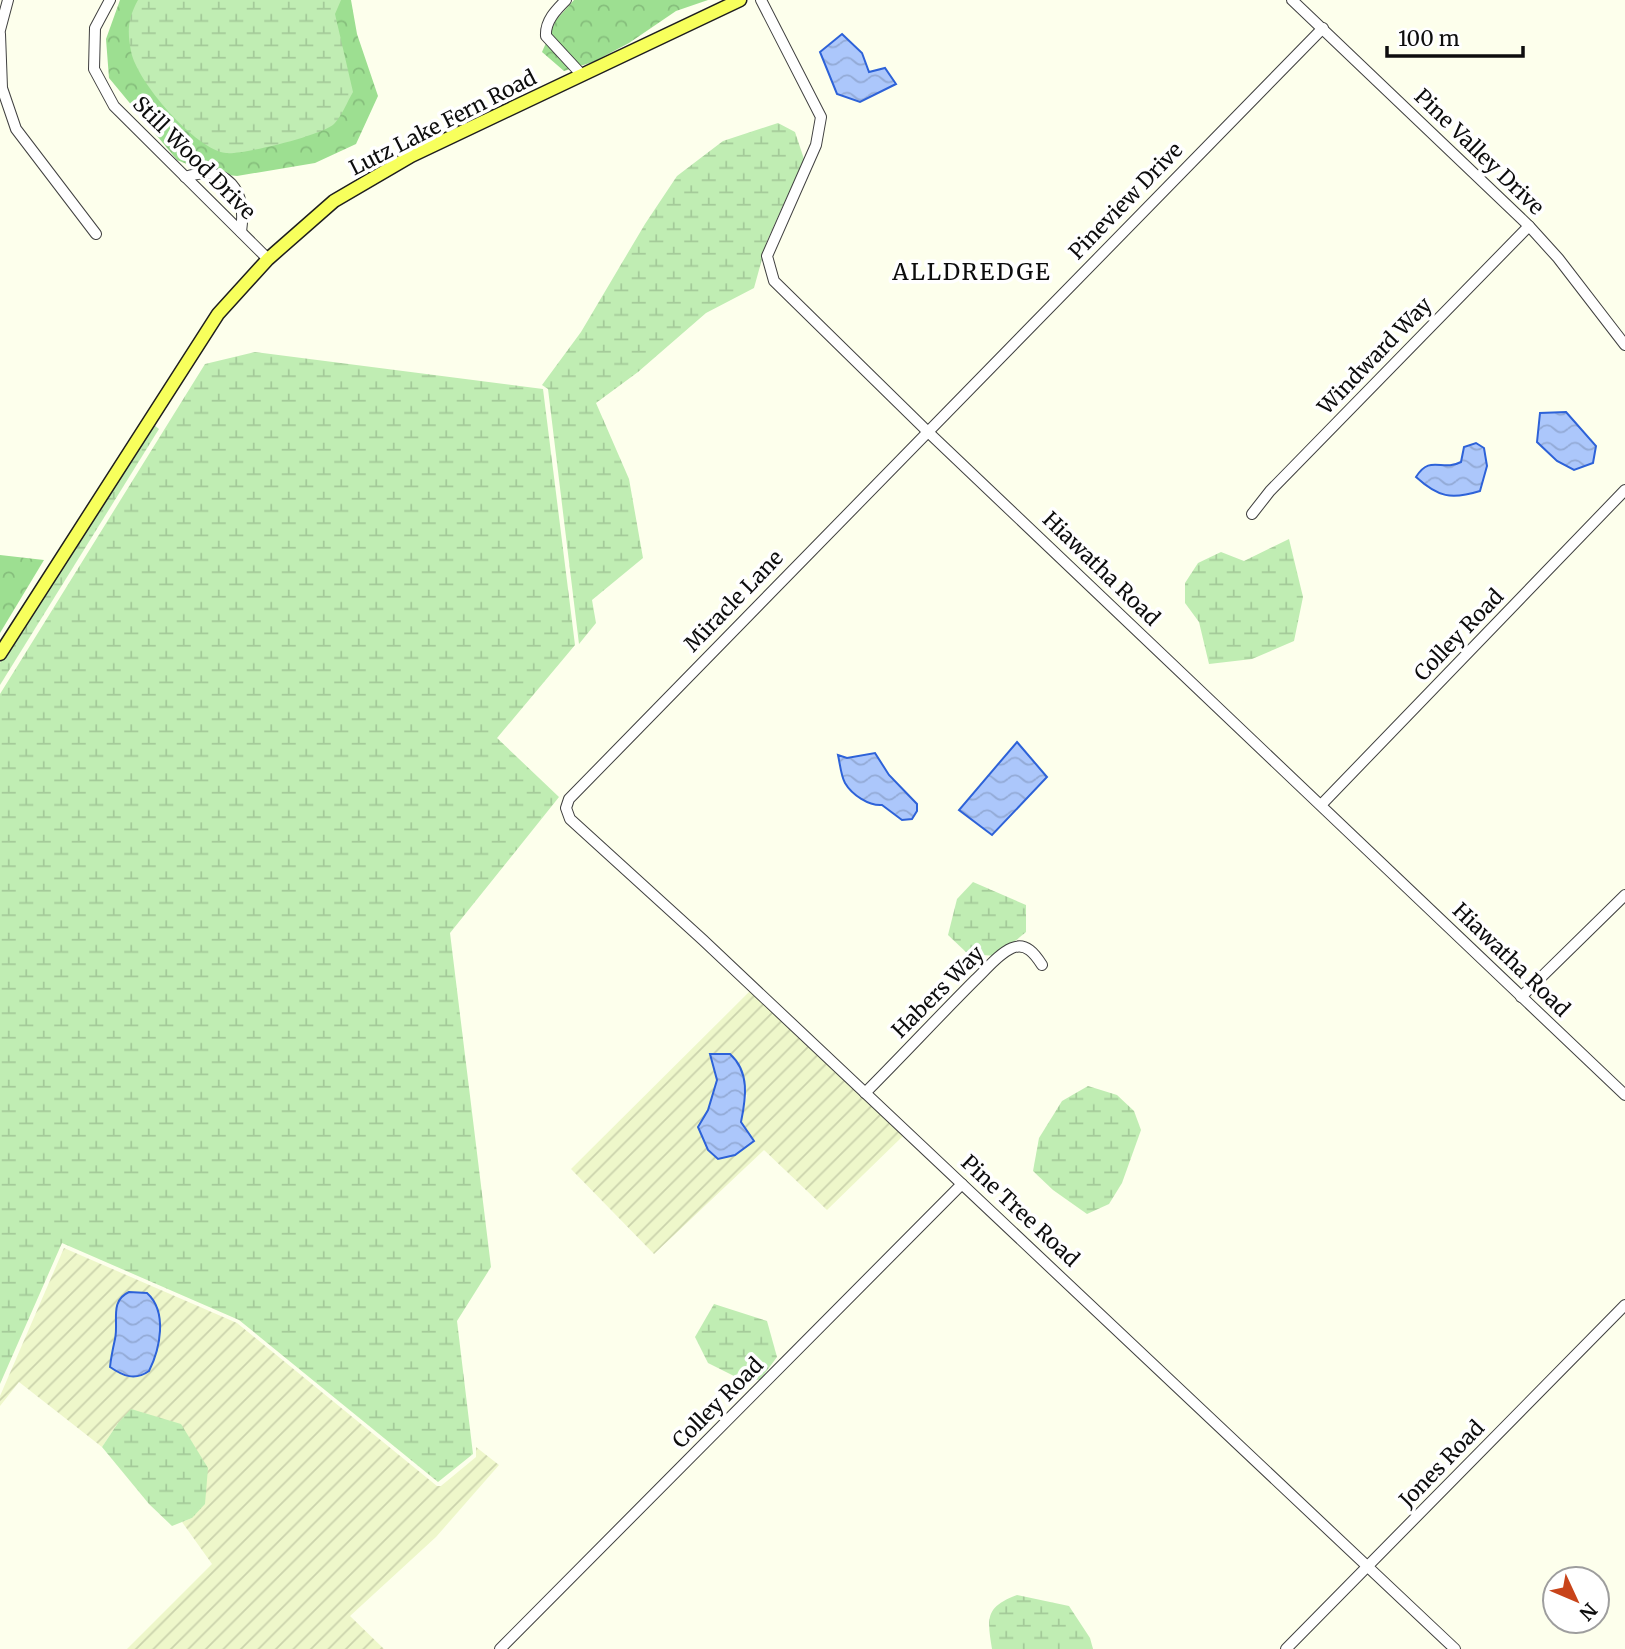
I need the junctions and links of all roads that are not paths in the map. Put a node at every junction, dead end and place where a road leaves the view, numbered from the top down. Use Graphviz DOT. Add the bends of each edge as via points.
graph roads {
  1 [pos="8,0"];
  2 [pos="110,0"];
  3 [pos="566,0"];
  4 [pos="740,0"];
  5 [pos="761,0"];
  6 [pos="1293,0"];
  7 [pos="1323,28"];
  8 [pos="0,32"];
  9 [pos="582,75"];
  10 [pos="186,177"];
  11 [pos="1529,226"];
  12 [pos="241,232"];
  13 [pos="96,234"];
  14 [pos="268,258"];
  15 [pos="1625,345"];
  16 [pos="927,431"];
  17 [pos="1625,490"];
  18 [pos="1252,514"];
  19 [pos="0,654"];
  20 [pos="569,799"];
  21 [pos="1321,805"];
  22 [pos="1625,895"];
  23 [pos="1042,965"];
  24 [pos="1521,997"];
  25 [pos="865,1093"];
  26 [pos="1625,1095"];
  27 [pos="962,1184"];
  28 [pos="1625,1305"];
  29 [pos="1368,1567"];
  30 [pos="500,1649"];
  31 [pos="1286,1649"];
  32 [pos="1455,1649"];
  1 -- 8 [label="street"];
  2 -- 10 [label="street, Still Wood Drive" via="95,28 94,69 114,106"];
  3 -- 9 [label="street" via="545,28 546,36"];
  4 -- 9 [label="main road, Lutz Lake Fern Road"];
  5 -- 16 [label="street, Hiawatha Road" via="821,117 817,145 767,256 774,281"];
  6 -- 7 [label="street, Pine Valley Drive"];
  7 -- 11 [label="street, Pine Valley Drive"];
  7 -- 16 [label="street, Pineview Drive"];
  8 -- 13 [label="street" via="2,88 16,129"];
  9 -- 14 [label="main road, Lutz Lake Fern Road" via="371,178 334,201"];
  10 -- 12 [label="street, Still Wood Drive"];
  10 -- 12 [label="street" via="215,172 230,181 242,202"];
  11 -- 15 [label="street, Pine Valley Drive"];
  11 -- 18 [label="street, Windward Way"];
  12 -- 14 [label="street, Still Wood Drive"];
  14 -- 19 [label="main road, Lutz Lake Fern Road" via="218,314"];
  16 -- 20 [label="street, Miracle Lane"];
  16 -- 21 [label="street, Hiawatha Road"];
  17 -- 21 [label="street, Colley Road"];
  20 -- 25 [label="street, Pine Tree Road" via="570,819"];
  21 -- 24 [label="street, Hiawatha Road"];
  22 -- 24 [label="street"];
  23 -- 25 [label="street, Habers Way" via="1024,947 998,958"];
  24 -- 26 [label="street, Hiawatha Road"];
  25 -- 27 [label="street, Pine Tree Road"];
  27 -- 29 [label="street, Pine Tree Road"];
  27 -- 30 [label="street, Colley Road"];
  28 -- 29 [label="street, Jones Road"];
  29 -- 31 [label="street, Jones Road"];
  29 -- 32 [label="street, Pine Tree Road"];
}
